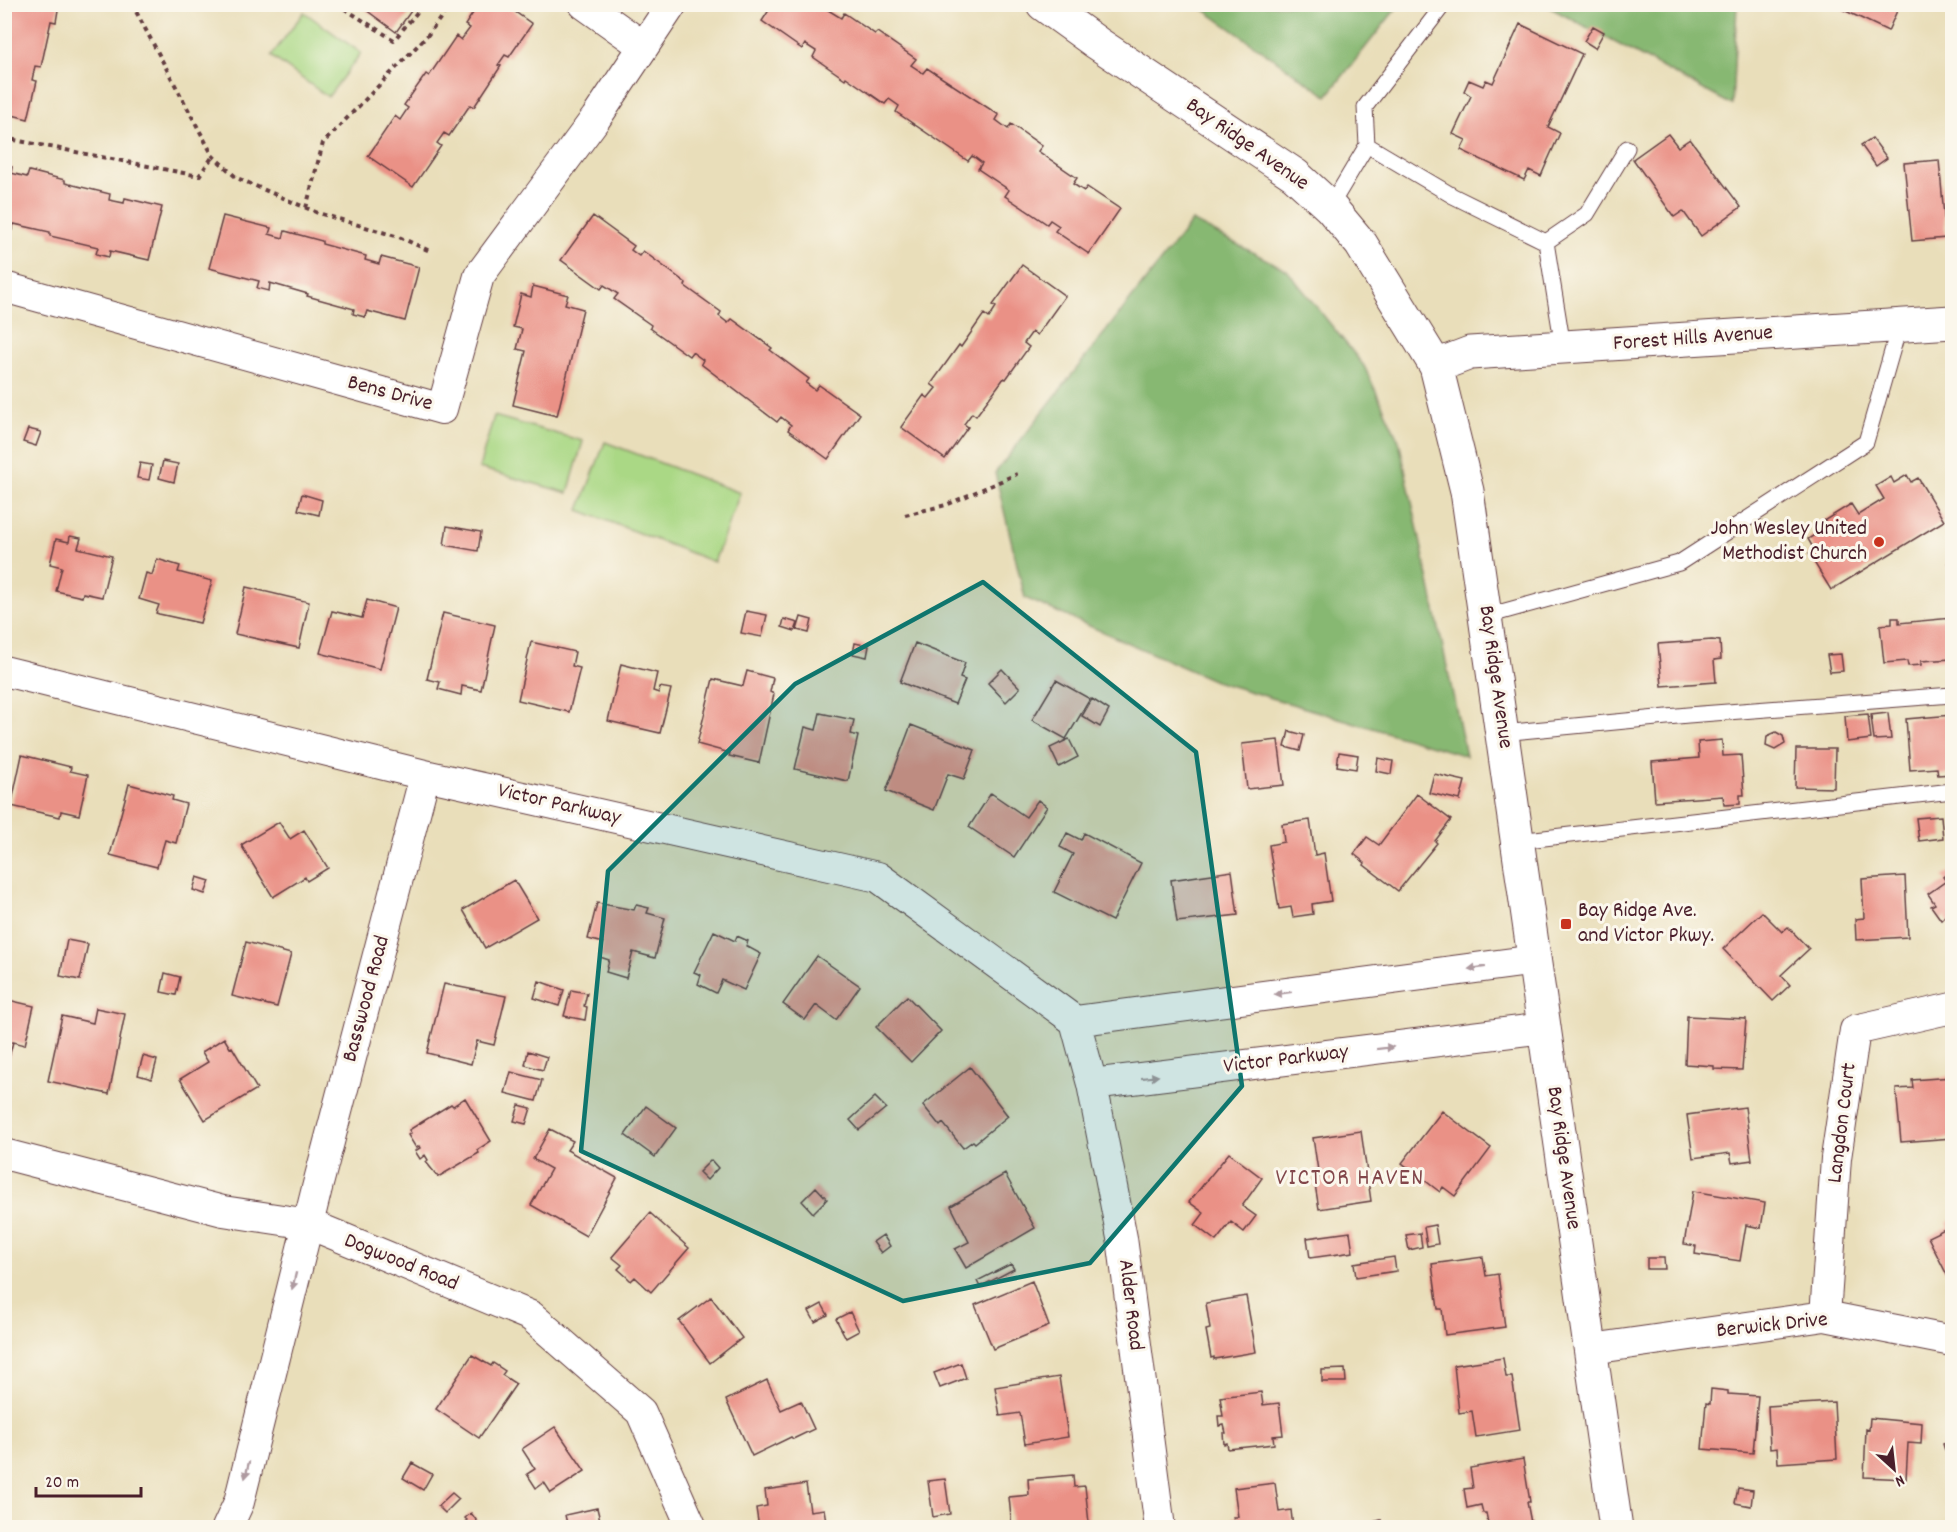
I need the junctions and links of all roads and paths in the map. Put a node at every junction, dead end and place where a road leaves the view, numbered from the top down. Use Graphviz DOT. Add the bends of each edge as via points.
graph roads {
  1 [pos="132,4"];
  2 [pos="337,4"];
  3 [pos="424,4"];
  4 [pos="451,4"];
  5 [pos="584,4"];
  6 [pos="672,4"];
  7 [pos="1043,4"];
  8 [pos="1444,4"];
  9 [pos="643,46"];
  10 [pos="4,138"];
  11 [pos="1367,145"];
  12 [pos="1627,148"];
  13 [pos="213,156"];
  14 [pos="1330,207"];
  15 [pos="306,208"];
  16 [pos="1546,242"];
  17 [pos="432,252"];
  18 [pos="4,287"];
  19 [pos="1953,322"];
  20 [pos="1899,327"];
  21 [pos="1563,348"];
  22 [pos="1436,366"];
  23 [pos="1017,474"];
  24 [pos="905,515"];
  25 [pos="1487,616"];
  26 [pos="4,671"];
  27 [pos="1953,696"];
  28 [pos="1502,733"];
  29 [pos="425,775"];
  30 [pos="1953,791"];
  31 [pos="1518,841"];
  32 [pos="1535,960"];
  33 [pos="1953,1008"];
  34 [pos="1075,1021"];
  35 [pos="1544,1028"];
  36 [pos="1092,1084"];
  37 [pos="4,1154"];
  38 [pos="309,1224"];
  39 [pos="1825,1316"];
  40 [pos="1953,1341"];
  41 [pos="1591,1349"];
  42 [pos="227,1527"];
  43 [pos="692,1527"];
  44 [pos="1160,1527"];
  45 [pos="1616,1527"];
  1 -- 13 [label="path"];
  2 -- 3 [label="path" via="394,40"];
  4 -- 15 [label="path" via="428,36 323,143"];
  5 -- 9 [label="street"];
  6 -- 9 [label="street, Bens Drive"];
  7 -- 14 [label="main road, Bay Ridge Avenue" via="1295,175"];
  8 -- 11 [label="lane" via="1365,107"];
  9 -- 18 [label="street, Bens Drive" via="596,118 480,276 442,409"];
  10 -- 13 [label="path" via="199,176"];
  11 -- 14 [label="lane"];
  11 -- 16 [label="lane" via="1454,196"];
  12 -- 16 [label="lane" via="1587,214"];
  13 -- 15 [label="path" via="237,178"];
  14 -- 22 [label="main road, Bay Ridge Avenue" via="1361,244"];
  15 -- 17 [label="path" via="399,237"];
  16 -- 21 [label="lane"];
  19 -- 20 [label="main road, Forest Hills Avenue"];
  20 -- 21 [label="main road, Forest Hills Avenue"];
  20 -- 25 [label="lane" via="1866,442 1679,563"];
  21 -- 22 [label="main road, Forest Hills Avenue" via="1470,353"];
  22 -- 25 [label="main road, Bay Ridge Avenue" via="1467,491"];
  23 -- 24 [label="path" via="946,505"];
  25 -- 28 [label="main road, Bay Ridge Avenue"];
  26 -- 29 [label="street, Victor Parkway"];
  27 -- 28 [label="lane"];
  28 -- 31 [label="main road, Bay Ridge Avenue"];
  29 -- 34 [label="street, Victor Parkway" via="878,877"];
  29 -- 38 [label="street, Basswood Road"];
  30 -- 31 [label="lane"];
  31 -- 32 [label="main road, Bay Ridge Avenue"];
  32 -- 34 [label="street, one-way"];
  32 -- 35 [label="main road, Bay Ridge Avenue"];
  33 -- 39 [label="street, Langdon Court" via="1855,1030 1836,1158"];
  34 -- 36 [label="street"];
  36 -- 35 [label="street, Victor Parkway, one-way"];
  35 -- 41 [label="main road, Bay Ridge Avenue"];
  36 -- 44 [label="street, Alder Road" via="1122,1238"];
  37 -- 38 [label="street, Dogwood Road" via="223,1211"];
  38 -- 42 [label="street, Basswood Road, one-way" via="239,1502"];
  38 -- 43 [label="street, Dogwood Road" via="531,1316 641,1413"];
  39 -- 40 [label="street, Berwick Drive"];
  39 -- 41 [label="street, Berwick Drive"];
  41 -- 45 [label="main road, Bay Ridge Avenue"];
}
